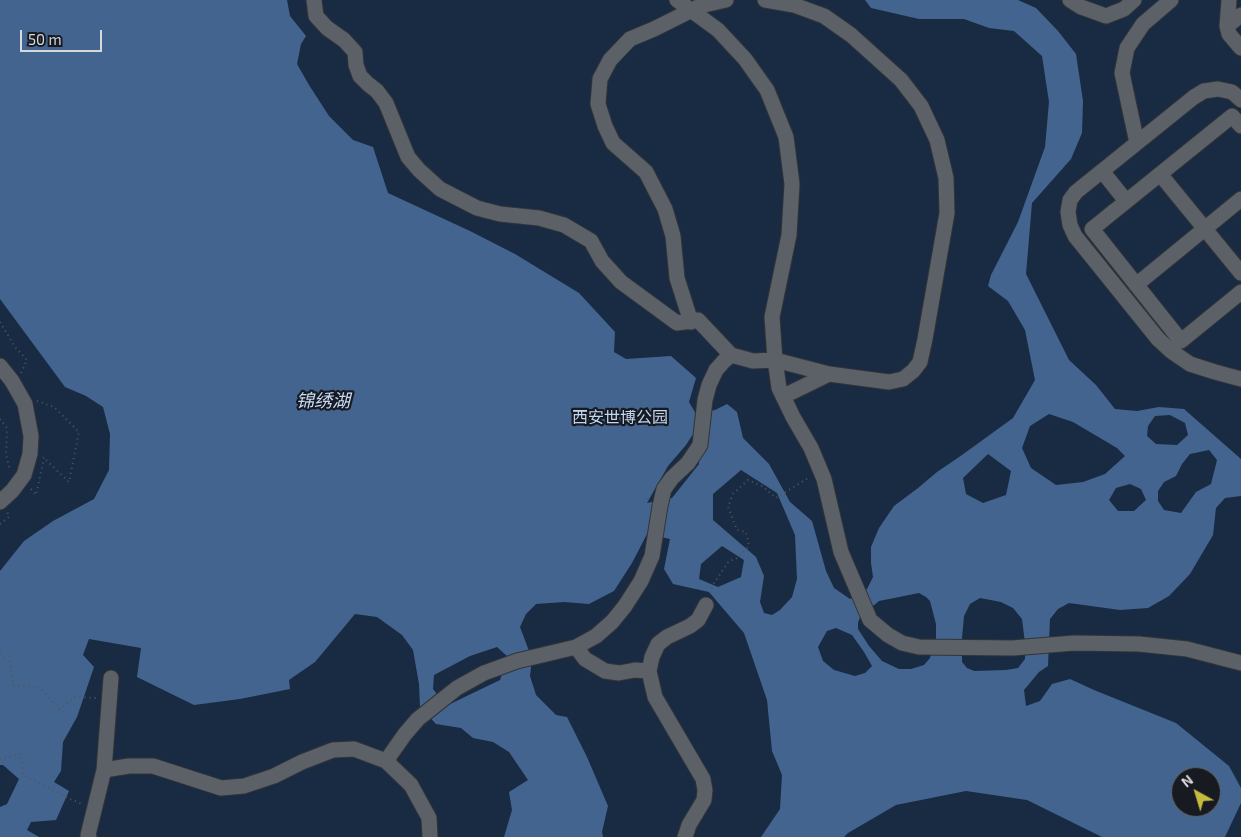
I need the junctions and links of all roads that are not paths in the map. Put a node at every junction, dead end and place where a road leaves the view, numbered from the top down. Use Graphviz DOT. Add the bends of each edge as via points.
graph roads {
  1 [pos="314,0"];
  2 [pos="677,0"];
  3 [pos="726,0"];
  4 [pos="765,0"];
  5 [pos="1070,0"];
  6 [pos="1134,0"];
  7 [pos="1171,0"];
  8 [pos="1229,0"];
  9 [pos="691,10"];
  10 [pos="1241,15"];
  11 [pos="1227,26"];
  12 [pos="1241,48"];
  13 [pos="1241,100"];
  14 [pos="1241,126"];
  15 [pos="1137,143"];
  16 [pos="1102,171"];
  17 [pos="1160,174"];
  18 [pos="1241,199"];
  19 [pos="1126,201"];
  20 [pos="1205,228"];
  21 [pos="1241,273"];
  22 [pos="1136,285"];
  23 [pos="1239,297"];
  24 [pos="691,322"];
  25 [pos="730,355"];
  26 [pos="774,360"];
  27 [pos="0,366"];
  28 [pos="829,374"];
  29 [pos="1241,378"];
  30 [pos="784,396"];
  31 [pos="0,502"];
  32 [pos="706,605"];
  33 [pos="576,647"];
  34 [pos="1241,663"];
  35 [pos="649,671"];
  36 [pos="111,678"];
  37 [pos="386,761"];
  38 [pos="104,770"];
  39 [pos="89,837"];
  40 [pos="430,837"];
  41 [pos="685,837"];
  1 -- 24 [label="street" via="316,16 355,52 360,76 386,103 408,157 440,189 477,208 539,218 564,226 590,241 621,282 643,299 677,323"];
  2 -- 9 [label="street"];
  3 -- 9 [label="street"];
  4 -- 28 [label="street" via="794,5 824,16 851,35 901,80 921,106 937,140 946,178 946,213 920,362 903,379 889,382"];
  5 -- 6 [label="street" via="1106,16 1124,9"];
  7 -- 15 [label="street" via="1143,24 1127,48 1122,73"];
  8 -- 11 [label="street"];
  9 -- 24 [label="street" via="630,39 610,60 600,79 598,104 613,143 646,172 665,209 673,236 677,278"];
  9 -- 26 [label="street" via="718,30 746,59 768,90 786,137 792,184 789,235 772,318"];
  10 -- 11 [label="street"];
  11 -- 12 [label="street" via="1229,34"];
  13 -- 15 [label="street" via="1232,92 1218,89 1204,92"];
  14 -- 17 [label="street" via="1232,116"];
  15 -- 16 [label="street"];
  16 -- 19 [label="street"];
  16 -- 29 [label="street" via="1070,200 1068,212 1075,236 1171,351 1190,364"];
  17 -- 19 [label="street"];
  17 -- 20 [label="street"];
  18 -- 20 [label="street"];
  19 -- 22 [label="street" via="1092,230"];
  20 -- 21 [label="street"];
  20 -- 22 [label="street"];
  22 -- 23 [label="street" via="1181,341"];
  24 -- 25 [label="street" via="698,320"];
  25 -- 26 [label="street"];
  25 -- 33 [label="street" via="716,370 709,385 700,446 664,490 652,556 642,581 612,622"];
  26 -- 28 [label="street"];
  26 -- 30 [label="street" via="779,388"];
  27 -- 31 [label="street" via="25,404 31,436 24,475"];
  28 -- 30 [label="street"];
  30 -- 34 [label="street" via="822,474 842,552 870,620 888,635 919,647 1139,644 1187,649"];
  32 -- 35 [label="street" via="698,620 658,644"];
  33 -- 35 [label="street" via="585,659 605,670 619,673"];
  33 -- 37 [label="street" via="517,661 484,673 457,688 418,719"];
  35 -- 41 [label="street" via="655,697 703,779 704,800"];
  36 -- 38 [label="street"];
  37 -- 38 [label="street" via="354,749 333,750 274,776 244,786 221,788 153,766"];
  37 -- 40 [label="street" via="411,785 429,818"];
  38 -- 39 [label="street"];
}
